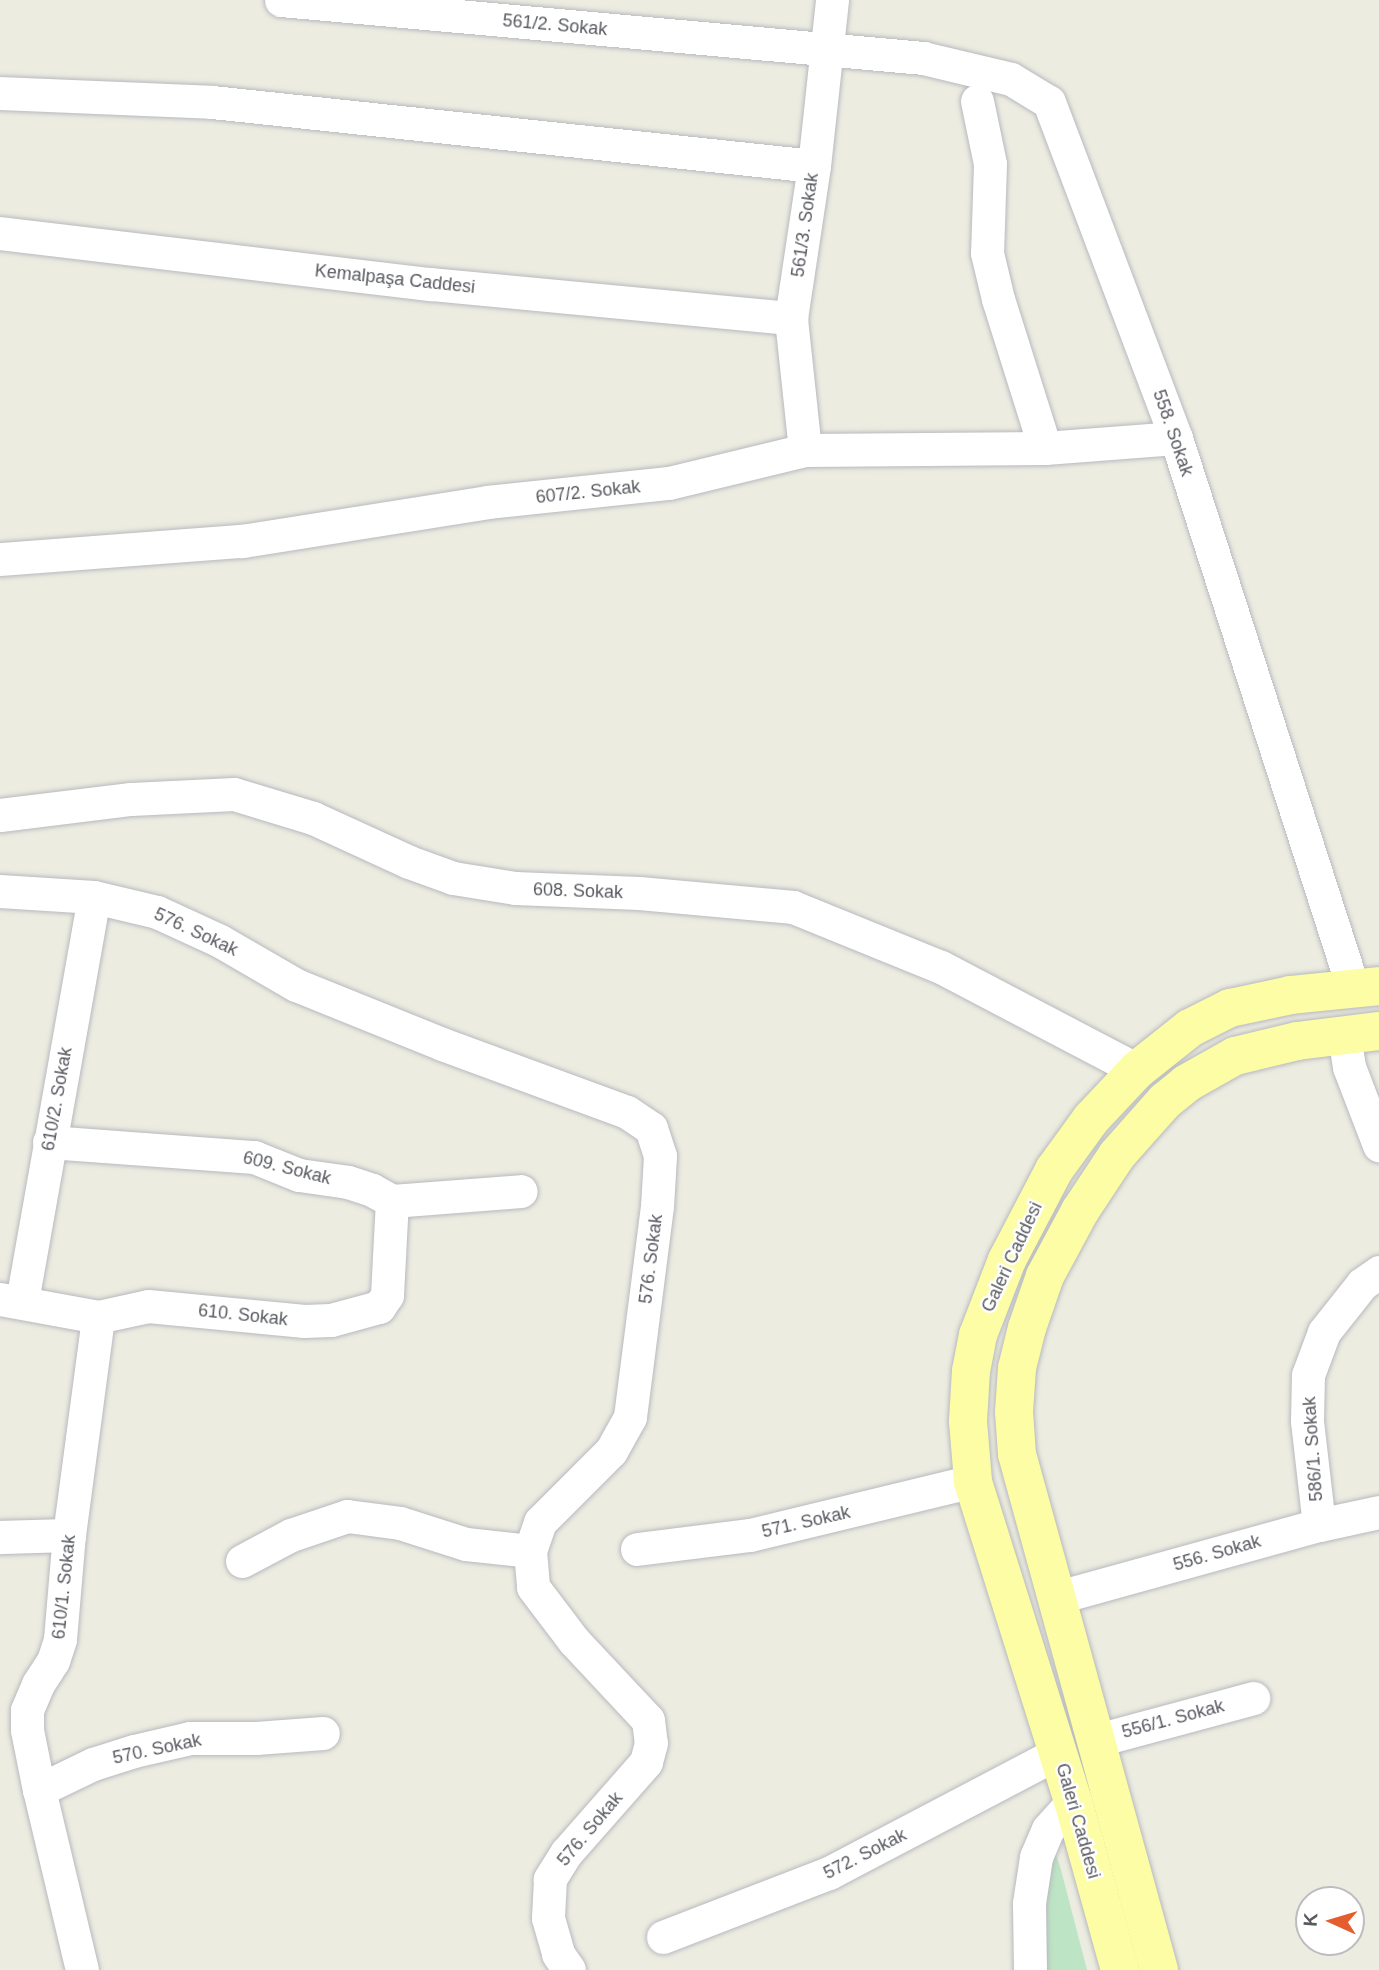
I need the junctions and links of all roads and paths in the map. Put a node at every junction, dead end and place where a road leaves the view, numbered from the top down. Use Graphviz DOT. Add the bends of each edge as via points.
graph roads {
  1 [pos="281,0"];
  2 [pos="832,0"];
  3 [pos="829,49"];
  4 [pos="0,93"];
  5 [pos="977,101"];
  6 [pos="814,166"];
  7 [pos="0,233"];
  8 [pos="792,318"];
  9 [pos="1176,438"];
  10 [pos="1045,448"];
  11 [pos="804,450"];
  12 [pos="0,559"];
  13 [pos="0,815"];
  14 [pos="0,891"];
  15 [pos="94,897"];
  16 [pos="1366,987"];
  17 [pos="1361,1033"];
  18 [pos="1137,1070"];
  19 [pos="49,1142"];
  20 [pos="1379,1145"];
  21 [pos="521,1191"];
  22 [pos="392,1201"];
  23 [pos="1379,1272"];
  24 [pos="11,1300"];
  25 [pos="98,1317"];
  26 [pos="973,1481"];
  27 [pos="1379,1512"];
  28 [pos="1319,1525"];
  29 [pos="69,1535"];
  30 [pos="0,1537"];
  31 [pos="637,1549"];
  32 [pos="530,1551"];
  33 [pos="242,1561"];
  34 [pos="1055,1598"];
  35 [pos="1253,1698"];
  36 [pos="323,1733"];
  37 [pos="1094,1741"];
  38 [pos="1058,1753"];
  39 [pos="39,1790"];
  40 [pos="1073,1801"];
  41 [pos="663,1937"];
  42 [pos="82,1970"];
  43 [pos="569,1970"];
  44 [pos="1030,1970"];
  45 [pos="1120,1970"];
  46 [pos="1159,1970"];
  1 -- 3 [label="street, 561/2. Sokak"];
  2 -- 3 [label="street, 561/3. Sokak"];
  3 -- 6 [label="street, 561/3. Sokak"];
  3 -- 9 [label="street, 558. Sokak" via="923,58 1011,79 1049,102"];
  4 -- 6 [label="street" via="212,102"];
  5 -- 10 [label="street" via="990,164 987,253"];
  6 -- 8 [label="street, 561/3. Sokak"];
  7 -- 8 [label="street, Kemalpaşa Caddesi" via="430,284"];
  8 -- 11 [label="street, 561/3. Sokak"];
  9 -- 10 [label="street, 607/2. Sokak"];
  9 -- 16 [label="street, 558. Sokak"];
  10 -- 11 [label="street, 607/2. Sokak"];
  11 -- 12 [label="street, 607/2. Sokak" via="669,483 487,502 242,541"];
  13 -- 18 [label="street, 608. Sokak" via="131,799 234,794 313,818 453,878 514,888 639,893 793,907 941,967"];
  14 -- 15 [label="street, 576. Sokak"];
  15 -- 19 [label="street, 610/2. Sokak"];
  15 -- 32 [label="street, 576. Sokak" via="157,912 220,941 296,985 627,1112 651,1128 660,1156 657,1206 630,1417 611,1451 540,1522"];
  16 -- 18 [label="main road, Galeri Caddesi" via="1281,997 1230,1009 1190,1028"];
  17 -- 20 [label="street" via="1349,1067"];
  17 -- 34 [label="main road, Galeri Caddesi" via="1263,1047 1235,1056 1187,1083 1117,1155 1080,1211 1045,1276 1027,1328 1017,1368 1014,1412 1017,1454"];
  18 -- 26 [label="main road, Galeri Caddesi" via="1091,1119 1054,1170 989,1302 971,1371 968,1421"];
  19 -- 22 [label="street, 609. Sokak" via="254,1157 299,1175 348,1182"];
  19 -- 24 [label="street, 610/2. Sokak"];
  21 -- 22 [label="street, 609. Sokak"];
  22 -- 25 [label="street, 610. Sokak" via="387,1295 379,1307 331,1320 304,1321 148,1306"];
  23 -- 28 [label="street, 586/1. Sokak" via="1362,1284 1324,1332 1308,1375 1307,1421"];
  24 -- 25 [label="street, 610. Sokak"];
  25 -- 29 [label="street, 610/1. Sokak"];
  26 -- 31 [label="street, 571. Sokak" via="750,1535"];
  26 -- 38 [label="main road, Galeri Caddesi"];
  27 -- 28 [label="street, 556. Sokak"];
  28 -- 34 [label="street, 556. Sokak"];
  29 -- 30 [label="street"];
  29 -- 39 [label="street, 610/1. Sokak" via="60,1639 27,1710"];
  32 -- 33 [label="street" via="467,1544 400,1523 347,1517 291,1535"];
  32 -- 43 [label="street, 576. Sokak" via="533,1587 574,1641 648,1720 651,1743 646,1762 566,1853 550,1879 548,1918 558,1954"];
  34 -- 37 [label="main road, Galeri Caddesi"];
  35 -- 37 [label="street, 556/1. Sokak"];
  36 -- 39 [label="street, 570. Sokak" via="190,1738 103,1761"];
  37 -- 46 [label="main road, Galeri Caddesi"];
  38 -- 40 [label="main road, Galeri Caddesi"];
  38 -- 41 [label="street, 572. Sokak" via="829,1874"];
  39 -- 42 [label="street, 610/1. Sokak"];
  40 -- 44 [label="street" via="1048,1829 1036,1857 1029,1903"];
  40 -- 45 [label="main road, Galeri Caddesi"];
}
